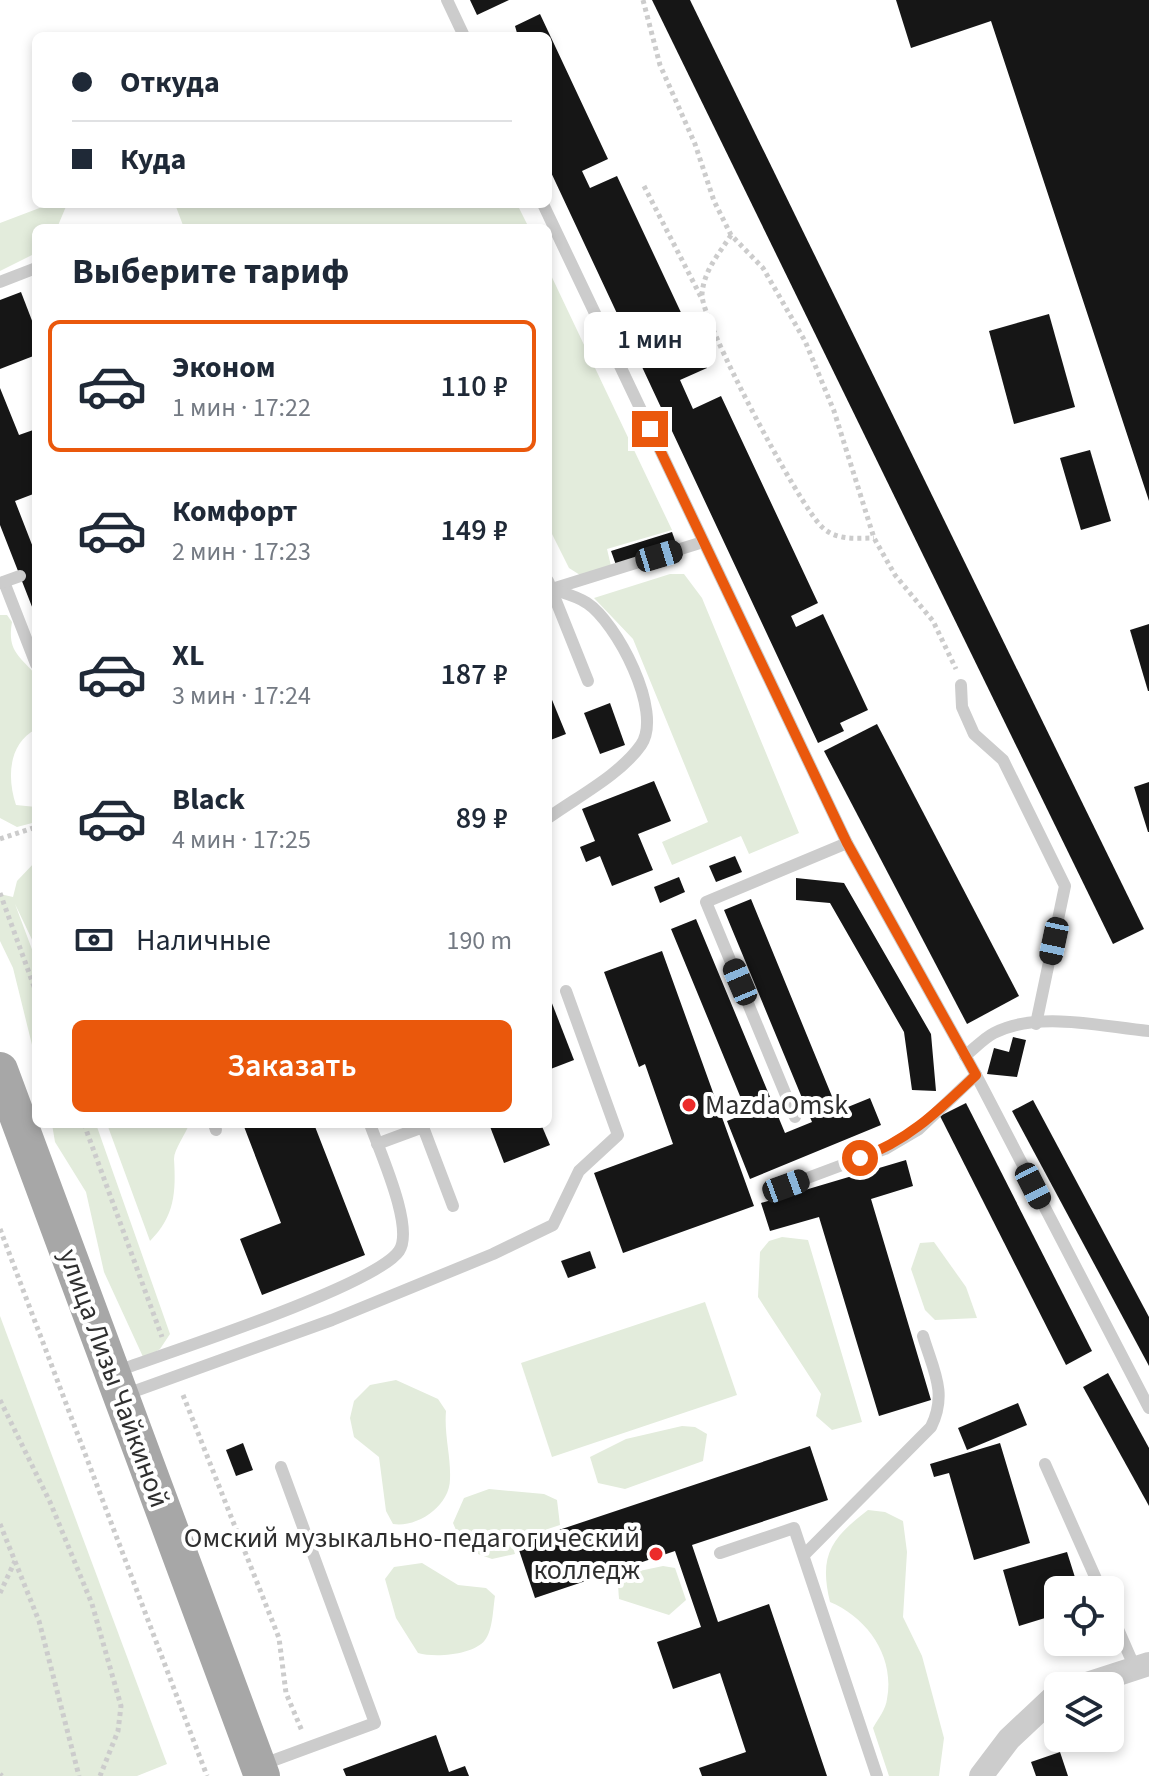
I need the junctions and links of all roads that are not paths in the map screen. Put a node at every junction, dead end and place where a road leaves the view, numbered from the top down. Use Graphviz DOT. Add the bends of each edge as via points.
graph roads {
  1 [pos="447,0"];
  2 [pos="462,32"];
  3 [pos="545,208"];
  4 [pos="32,270"];
  5 [pos="0,282"];
  6 [pos="703,542"];
  7 [pos="20,576"];
  8 [pos="2,582"];
  9 [pos="552,584"];
  10 [pos="552,586"];
  11 [pos="552,604"];
  12 [pos="32,654"];
  13 [pos="588,681"];
  14 [pos="961,685"];
  15 [pos="552,815"];
  16 [pos="847,843"];
  17 [pos="566,991"];
  18 [pos="1036,1024"];
  19 [pos="1149,1031"];
  20 [pos="965,1056"];
  21 [pos="0,1070"];
  22 [pos="976,1075"];
  23 [pos="795,1117"];
  24 [pos="371,1128"];
  25 [pos="420,1128"];
  26 [pos="423,1128"];
  27 [pos="377,1144"];
  28 [pos="786,1186"];
  29 [pos="453,1206"];
  30 [pos="923,1336"];
  31 [pos="116,1384"];
  32 [pos="1149,1408"];
  33 [pos="1045,1464"];
  34 [pos="281,1467"];
  35 [pos="720,1553"];
  36 [pos="804,1555"];
  37 [pos="1095,1576"];
  38 [pos="1124,1635"];
  39 [pos="1142,1666"];
  40 [pos="1044,1706"];
  41 [pos="260,1771"];
  42 [pos="877,1776"];
  43 [pos="981,1776"];
  1 -- 2 [label="lane"];
  3 -- 6 [label="lane"];
  4 -- 5 [label="lane"];
  6 -- 9 [label="lane"];
  6 -- 16 [label="lane"];
  7 -- 8 [label="lane"];
  8 -- 12 [label="lane"];
  10 -- 15 [label="lane" via="588,603 633,662 648,715 642,744"];
  11 -- 13 [label="lane"];
  14 -- 18 [label="lane" via="962,707 974,734 1003,760 1065,886"];
  16 -- 20 [label="lane"];
  16 -- 23 [label="lane" via="706,902"];
  17 -- 31 [label="lane" via="618,1135 579,1171 553,1225 332,1320 176,1377"];
  18 -- 19 [label="lane"];
  18 -- 20 [label="lane" via="993,1033"];
  20 -- 22 [label="lane"];
  21 -- 31 [label="main road, улица Лизы Чайкиной"];
  22 -- 28 [label="lane" via="919,1129 885,1149"];
  22 -- 32 [label="lane"];
  24 -- 27 [label="lane"];
  25 -- 27 [label="lane"];
  26 -- 29 [label="lane"];
  27 -- 31 [label="lane" via="405,1227 400,1251 374,1271 168,1353"];
  30 -- 36 [label="lane" via="941,1394 931,1427"];
  31 -- 41 [label="main road, улица Лизы Чайкиной"];
  33 -- 37 [label="lane"];
  34 -- 41 [label="lane" via="375,1723"];
  35 -- 36 [label="lane" via="794,1528"];
  36 -- 42 [label="lane"];
  38 -- 39 [label="lane"];
  40 -- 43 [label="street"];
}
